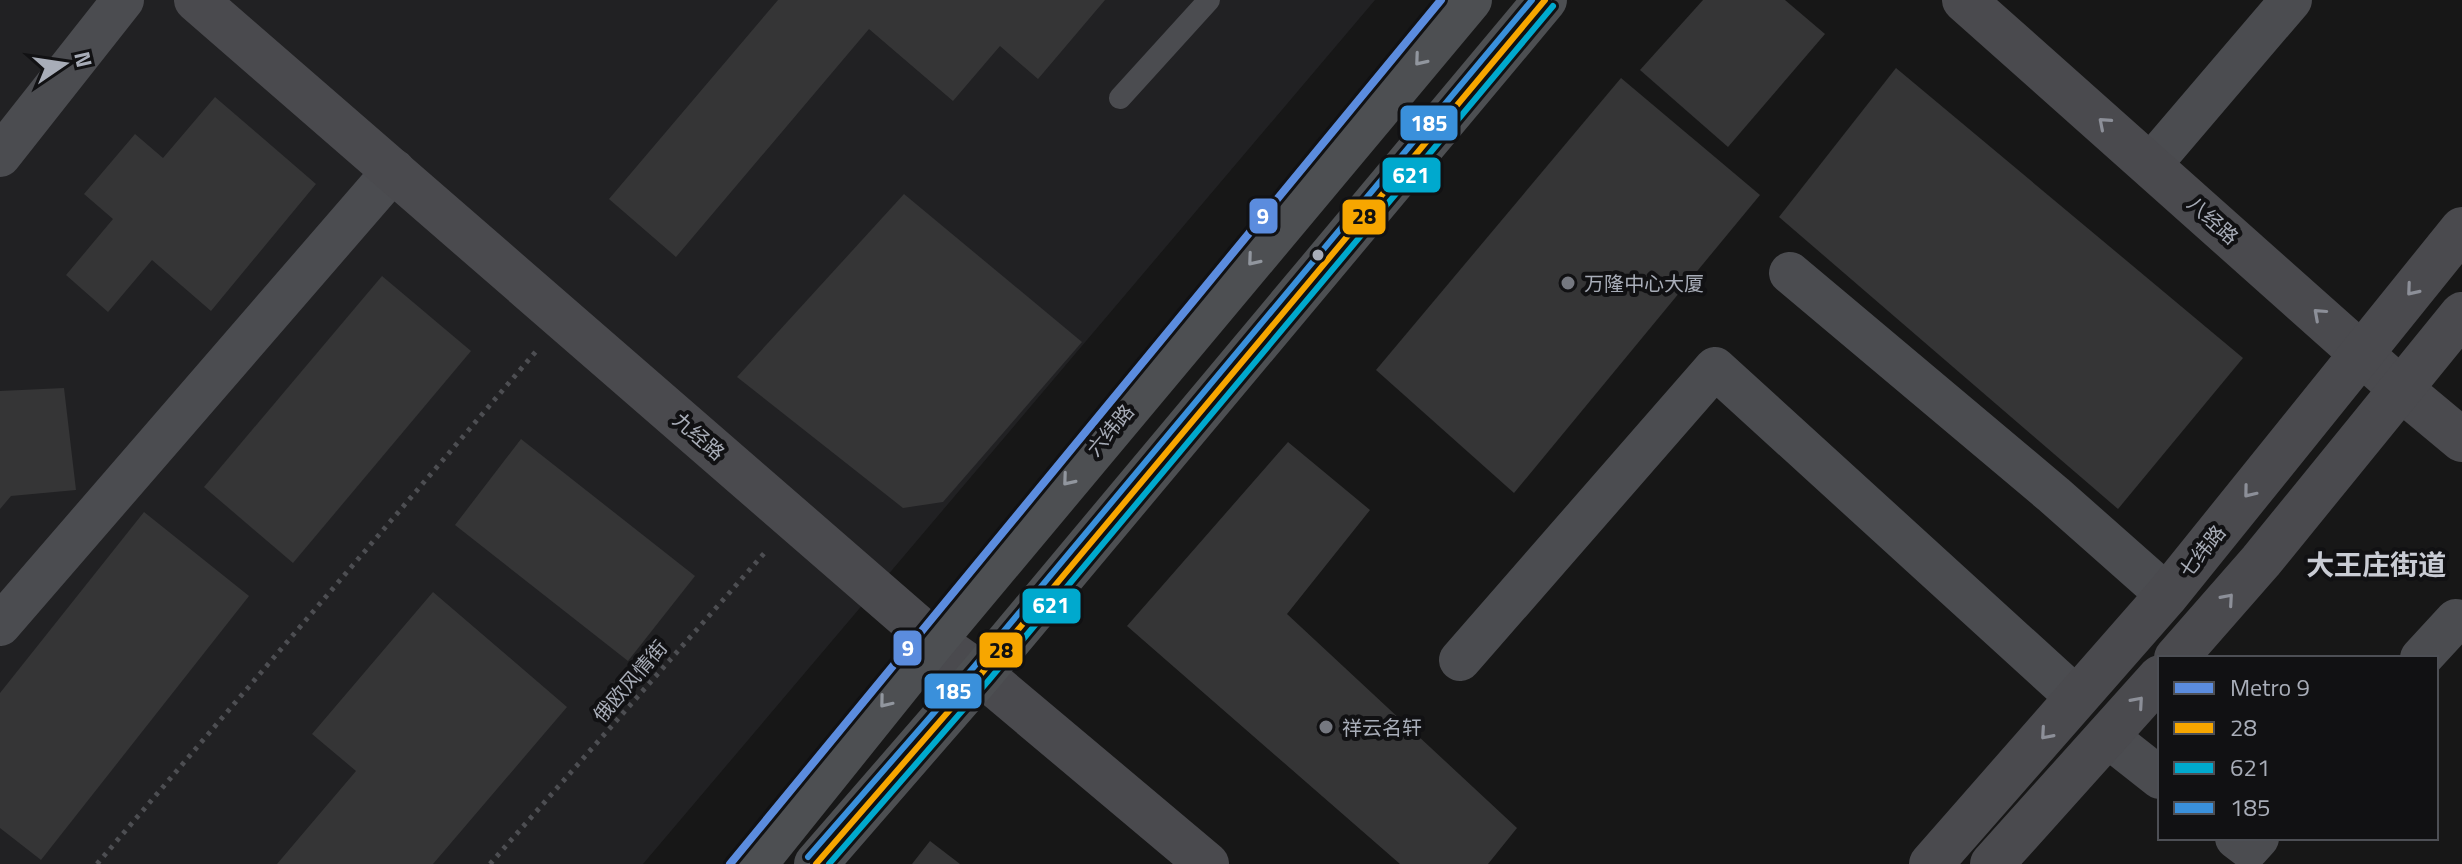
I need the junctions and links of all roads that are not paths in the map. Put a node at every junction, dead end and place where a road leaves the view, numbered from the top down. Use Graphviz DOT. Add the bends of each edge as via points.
graph roads {
  1 [pos="123,0"];
  2 [pos="196,0"];
  3 [pos="1209,0"];
  4 [pos="1470,0"];
  5 [pos="1545,0"];
  6 [pos="1964,0"];
  7 [pos="2291,0"];
  8 [pos="1120,98"];
  9 [pos="0,156"];
  10 [pos="2151,164"];
  11 [pos="394,170"];
  12 [pos="2462,229"];
  13 [pos="1790,273"];
  14 [pos="2462,314"];
  15 [pos="2361,352"];
  16 [pos="2402,390"];
  17 [pos="2462,440"];
  18 [pos="2167,595"];
  19 [pos="2456,620"];
  20 [pos="0,625"];
  21 [pos="934,641"];
  22 [pos="2178,656"];
  23 [pos="2423,656"];
  24 [pos="1460,660"];
  25 [pos="981,674"];
  26 [pos="2158,679"];
  27 [pos="2077,698"];
  28 [pos="2108,737"];
  29 [pos="2158,776"];
  30 [pos="2239,840"];
  31 [pos="2256,840"];
  32 [pos="755,864"];
  33 [pos="816,864"];
  34 [pos="1207,864"];
  35 [pos="1931,864"];
  36 [pos="1992,864"];
  1 -- 9 [label="street"];
  2 -- 11 [label="street, 九经路"];
  3 -- 8 [label="lane"];
  4 -- 21 [label="main road, 六纬路, one-way"];
  5 -- 25 [label="main road"];
  10 -- 6 [label="street, 八经路, one-way"];
  7 -- 10 [label="street"];
  15 -- 10 [label="street, 八经路, one-way"];
  11 -- 20 [label="street"];
  11 -- 21 [label="street, 九经路"];
  12 -- 15 [label="street, 七纬路, one-way"];
  13 -- 18 [label="street"];
  14 -- 16 [label="street"];
  15 -- 16 [label="street, 八经路"];
  15 -- 18 [label="street, 七纬路, one-way"];
  16 -- 17 [label="street, 八经路"];
  22 -- 16 [label="street, one-way"];
  18 -- 27 [label="street, 七纬路"];
  19 -- 23 [label="street"];
  21 -- 25 [label="street, 九经路"];
  21 -- 32 [label="main road, 六纬路, one-way"];
  24 -- 27 [label="street" via="1715,368"];
  25 -- 33 [label="main road"];
  25 -- 34 [label="street, 九经路"];
  28 -- 26 [label="street, one-way"];
  27 -- 35 [label="street, 七纬路, one-way"];
  28 -- 29 [label="street"];
  28 -- 36 [label="street"];
  30 -- 31 [label="street" via="2249,848"];
}
